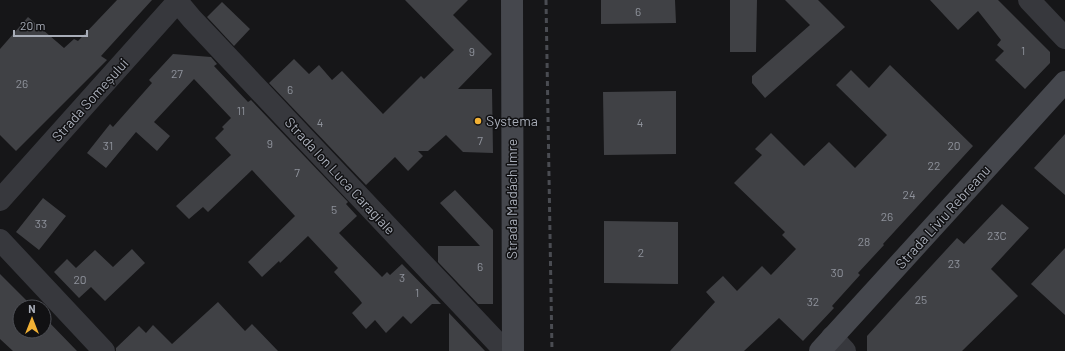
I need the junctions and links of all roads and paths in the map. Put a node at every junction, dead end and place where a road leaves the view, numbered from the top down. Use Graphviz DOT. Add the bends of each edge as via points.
graph roads {
  1 [pos="178,0"];
  2 [pos="512,0"];
  3 [pos="1029,0"];
  4 [pos="1065,38"];
  5 [pos="1065,82"];
  6 [pos="0,200"];
  7 [pos="0,240"];
  8 [pos="832,346"];
  9 [pos="104,351"];
  10 [pos="505,351"];
  11 [pos="513,351"];
  1 -- 6 [label="street, Strada Someșului"];
  1 -- 10 [label="street, Strada Ion Luca Caragiale"];
  2 -- 11 [label="street, Strada Madách Imre"];
  3 -- 4 [label="street"];
  5 -- 8 [label="street, Strada Liviu Rebreanu"];
  7 -- 9 [label="street"];
}
